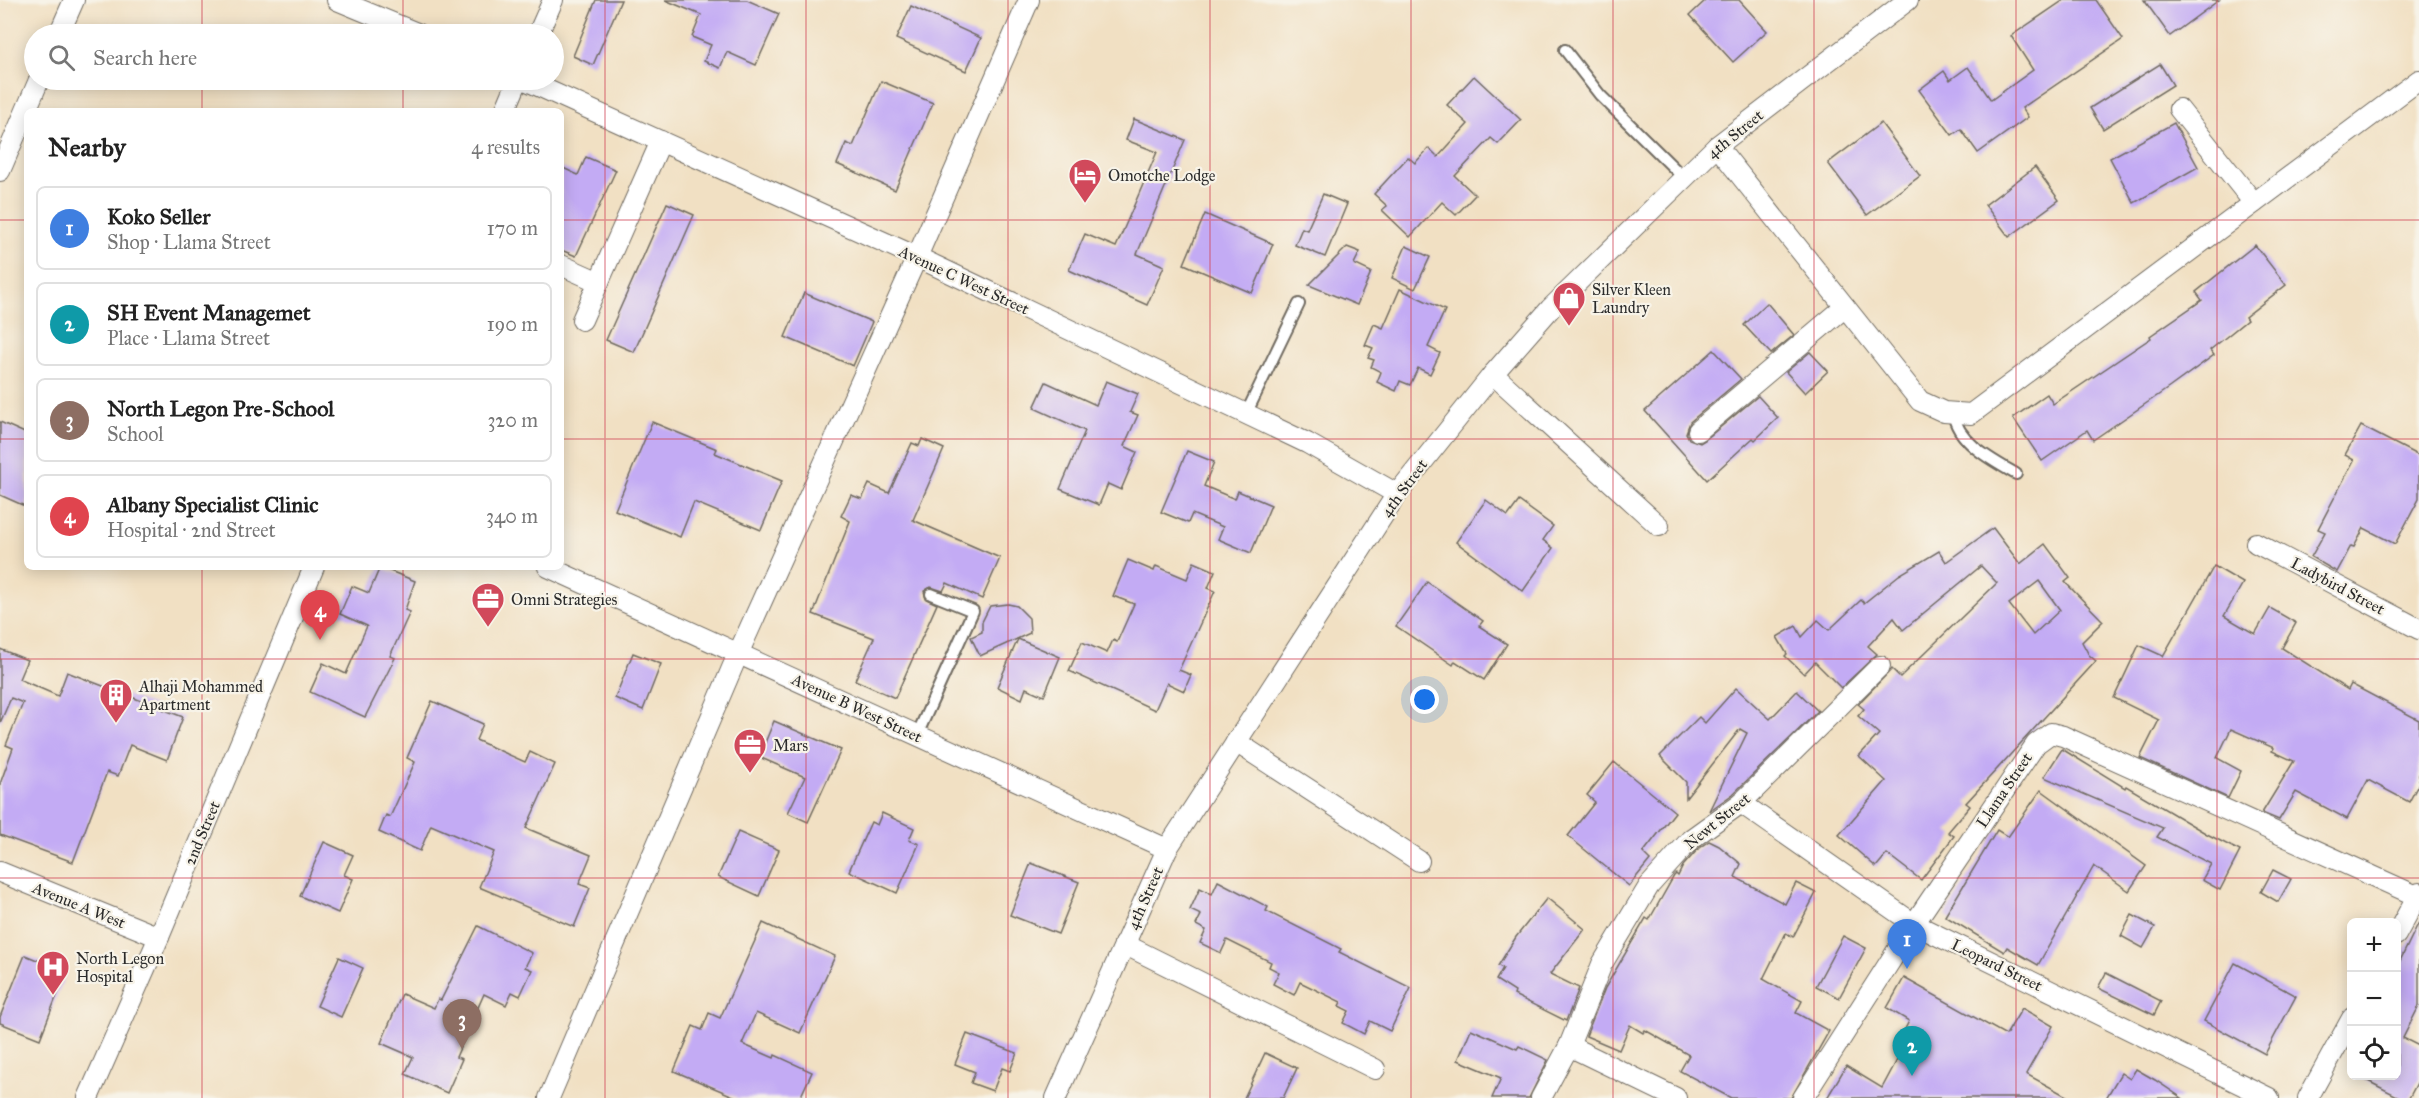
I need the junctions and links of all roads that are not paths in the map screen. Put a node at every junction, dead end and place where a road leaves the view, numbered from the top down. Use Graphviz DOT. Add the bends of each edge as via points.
graph roads {
  1 [pos="74,0"];
  2 [pos="337,0"];
  3 [pos="553,0"];
  4 [pos="1029,0"];
  5 [pos="1908,0"];
  6 [pos="63,24"];
  7 [pos="395,24"];
  8 [pos="542,24"];
  9 [pos="1565,50"];
  10 [pos="2419,80"];
  11 [pos="35,90"];
  12 [pos="514,90"];
  13 [pos="547,90"];
  14 [pos="27,108"];
  15 [pos="506,108"];
  16 [pos="2179,109"];
  17 [pos="24,115"];
  18 [pos="661,141"];
  19 [pos="1717,146"];
  20 [pos="0,171"];
  21 [pos="1684,178"];
  22 [pos="2254,203"];
  23 [pos="917,257"];
  24 [pos="564,266"];
  25 [pos="599,282"];
  26 [pos="1299,304"];
  27 [pos="1845,307"];
  28 [pos="582,320"];
  29 [pos="1493,374"];
  30 [pos="1953,413"];
  31 [pos="1246,414"];
  32 [pos="1698,431"];
  33 [pos="2016,474"];
  34 [pos="1397,494"];
  35 [pos="1659,526"];
  36 [pos="2256,543"];
  37 [pos="313,570"];
  38 [pos="555,570"];
  39 [pos="931,594"];
  40 [pos="2419,629"];
  41 [pos="738,654"];
  42 [pos="1880,666"];
  43 [pos="917,735"];
  44 [pos="1236,742"];
  45 [pos="1741,803"];
  46 [pos="1167,849"];
  47 [pos="1419,861"];
  48 [pos="0,872"];
  49 [pos="2419,895"];
  50 [pos="1914,924"];
  51 [pos="2401,928"];
  52 [pos="159,937"];
  53 [pos="1125,944"];
  54 [pos="2348,1026"];
  55 [pos="1569,1046"];
  56 [pos="1375,1069"];
  57 [pos="88,1098"];
  58 [pos="549,1098"];
  59 [pos="1056,1098"];
  60 [pos="1541,1098"];
  61 [pos="1676,1098"];
  62 [pos="1803,1098"];
  63 [pos="2269,1098"];
  64 [pos="2308,1098"];
  1 -- 6 [label="street"];
  2 -- 7 [label="street"];
  3 -- 8 [label="street"];
  4 -- 23 [label="street"];
  5 -- 19 [label="street, 4th Street"];
  9 -- 21 [label="lane" via="1600,95"];
  10 -- 22 [label="street"];
  11 -- 14 [label="street"];
  12 -- 15 [label="street"];
  13 -- 18 [label="street, Avenue C West Street"];
  16 -- 22 [label="street"];
  17 -- 20 [label="street"];
  18 -- 23 [label="street, Avenue C West Street"];
  18 -- 25 [label="street"];
  19 -- 21 [label="street, 4th Street"];
  19 -- 27 [label="street"];
  21 -- 29 [label="street, 4th Street" via="1550,309"];
  22 -- 30 [label="street" via="1971,414"];
  23 -- 31 [label="street, Avenue C West Street"];
  23 -- 41 [label="street"];
  24 -- 25 [label="street"];
  25 -- 28 [label="street"];
  26 -- 31 [label="lane"];
  27 -- 30 [label="street" via="1920,401"];
  27 -- 32 [label="street"];
  29 -- 34 [label="street, 4th Street"];
  29 -- 35 [label="street"];
  30 -- 33 [label="lane" via="1955,425 1974,446"];
  31 -- 34 [label="street, Avenue C West Street" via="1307,442"];
  34 -- 44 [label="street, 4th Street"];
  36 -- 40 [label="street, Ladybird Street"];
  37 -- 52 [label="street, 2nd Street"];
  38 -- 41 [label="street, Avenue B West Street"];
  39 -- 43 [label="lane" via="973,611"];
  41 -- 43 [label="street, Avenue B West Street"];
  41 -- 58 [label="street"];
  42 -- 45 [label="street, Newt Street"];
  43 -- 46 [label="street, Avenue B West Street"];
  44 -- 46 [label="street, 4th Street"];
  44 -- 47 [label="street"];
  45 -- 50 [label="street, Leopard Street"];
  45 -- 55 [label="street, Newt Street" via="1691,839 1649,886 1602,964"];
  46 -- 53 [label="street, 4th Street"];
  48 -- 52 [label="street, Avenue A West"];
  49 -- 50 [label="street, Llama Street" via="2051,734 2036,744"];
  49 -- 51 [label="street"];
  50 -- 62 [label="street, Llama Street"];
  50 -- 63 [label="street, Leopard Street"];
  52 -- 57 [label="street, 2nd Street"];
  53 -- 56 [label="street"];
  53 -- 59 [label="street, 4th Street"];
  54 -- 64 [label="street"];
  55 -- 60 [label="street, Newt Street"];
  55 -- 61 [label="street"];
}
